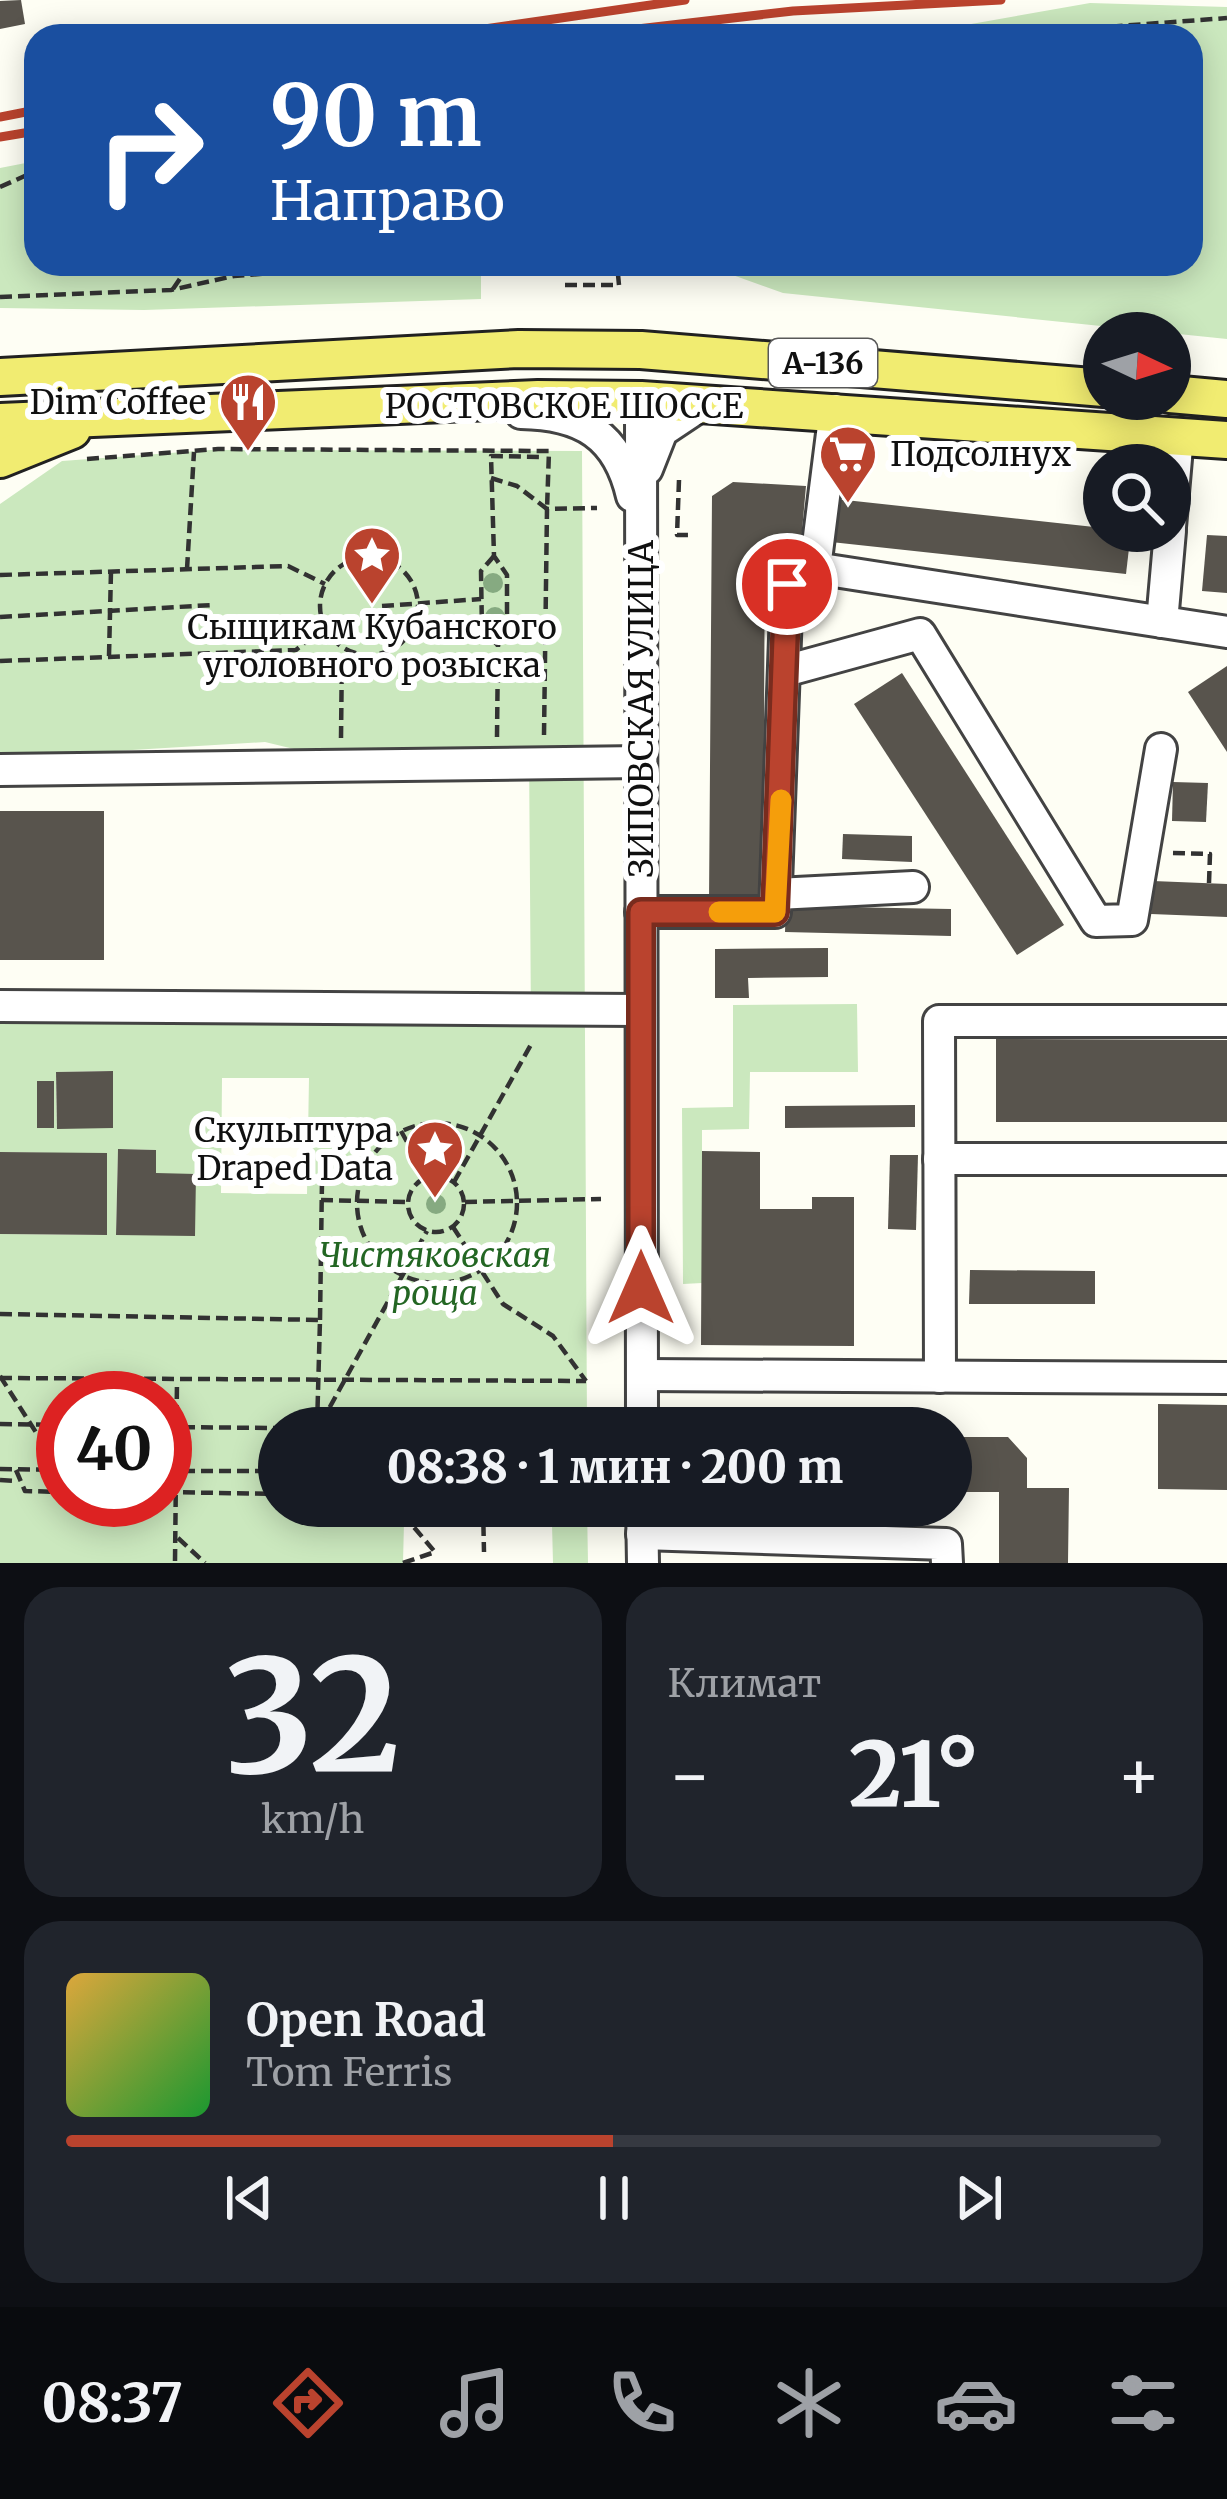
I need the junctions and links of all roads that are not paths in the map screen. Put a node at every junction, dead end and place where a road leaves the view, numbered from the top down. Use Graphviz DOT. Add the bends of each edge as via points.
graph roads {
  1 [pos="641,350"];
  2 [pos="0,377"];
  3 [pos="1083,386"];
  4 [pos="1191,396"];
  5 [pos="1227,399"];
  6 [pos="641,400"];
  7 [pos="409,404"];
  8 [pos="704,404"];
  9 [pos="835,410"];
  10 [pos="115,417"];
  11 [pos="0,422"];
  12 [pos="1178,436"];
  13 [pos="1227,440"];
  14 [pos="1177,444"];
  15 [pos="0,459"];
  16 [pos="641,498"];
  17 [pos="641,531"];
  18 [pos="1168,552"];
  19 [pos="815,568"];
  20 [pos="1162,622"];
  21 [pos="1227,632"];
  22 [pos="785,671"];
  23 [pos="1161,748"];
  24 [pos="641,762"];
  25 [pos="0,770"];
  26 [pos="913,887"];
  27 [pos="777,894"];
  28 [pos="641,912"];
  29 [pos="0,1006"];
  30 [pos="641,1010"];
  31 [pos="1227,1021"];
  32 [pos="939,1159"];
  33 [pos="1227,1159"];
  34 [pos="642,1375"];
  35 [pos="940,1377"];
  36 [pos="1227,1378"];
  37 [pos="642,1407"];
  38 [pos="642,1534"];
  39 [pos="947,1563"];
  1 -- 2 [label="main road, РОСТОВСКОЕ ШОССЕ" via="519,349"];
  1 -- 3 [label="main road, РОСТОВСКОЕ ШОССЕ / А-136"];
  1 -- 6 [label="main road, ЗИПОВСКАЯ УЛИЦА"];
  4 -- 5 [label="main road"];
  6 -- 7 [label="main road, РОСТОВСКОЕ ШОССЕ"];
  6 -- 8 [label="main road, РОСТОВСКОЕ ШОССЕ / А-136"];
  6 -- 16 [label="street, ЗИПОВСКАЯ УЛИЦА"];
  7 -- 10 [label="main road, РОСТОВСКОЕ ШОССЕ"];
  7 -- 17 [label="street" via="583,422 615,447"];
  8 -- 9 [label="main road, РОСТОВСКОЕ ШОССЕ / А-136"];
  8 -- 16 [label="street" via="662,431"];
  9 -- 12 [label="main road, РОСТОВСКОЕ ШОССЕ / А-136"];
  9 -- 19 [label="street"];
  10 -- 11 [label="main road, РОСТОВСКОЕ ШОССЕ"];
  10 -- 15 [label="main road, РОСТОВСКОЕ ШОССЕ"];
  12 -- 13 [label="main road, РОСТОВСКОЕ ШОССЕ / А-136"];
  12 -- 14 [label="street"];
  16 -- 17 [label="street, ЗИПОВСКАЯ УЛИЦА"];
  17 -- 24 [label="street, ЗИПОВСКАЯ УЛИЦА"];
  18 -- 20 [label="street"];
  19 -- 20 [label="street"];
  19 -- 22 [label="street" via="787,584"];
  20 -- 21 [label="street"];
  22 -- 23 [label="street" via="920,634 1096,921 1132,920"];
  22 -- 27 [label="street"];
  24 -- 25 [label="street"];
  24 -- 28 [label="street, ЗИПОВСКАЯ УЛИЦА"];
  26 -- 27 [label="street"];
  27 -- 28 [label="street" via="775,912"];
  28 -- 30 [label="street, ЗИПОВСКАЯ УЛИЦА"];
  29 -- 30 [label="street"];
  30 -- 34 [label="street, ЗИПОВСКАЯ УЛИЦА"];
  31 -- 32 [label="street" via="939,1021"];
  32 -- 33 [label="street"];
  32 -- 35 [label="street"];
  34 -- 35 [label="street"];
  34 -- 37 [label="street, ЗИПОВСКАЯ УЛИЦА"];
  35 -- 36 [label="street"];
  38 -- 39 [label="street" via="946,1544"];
}
